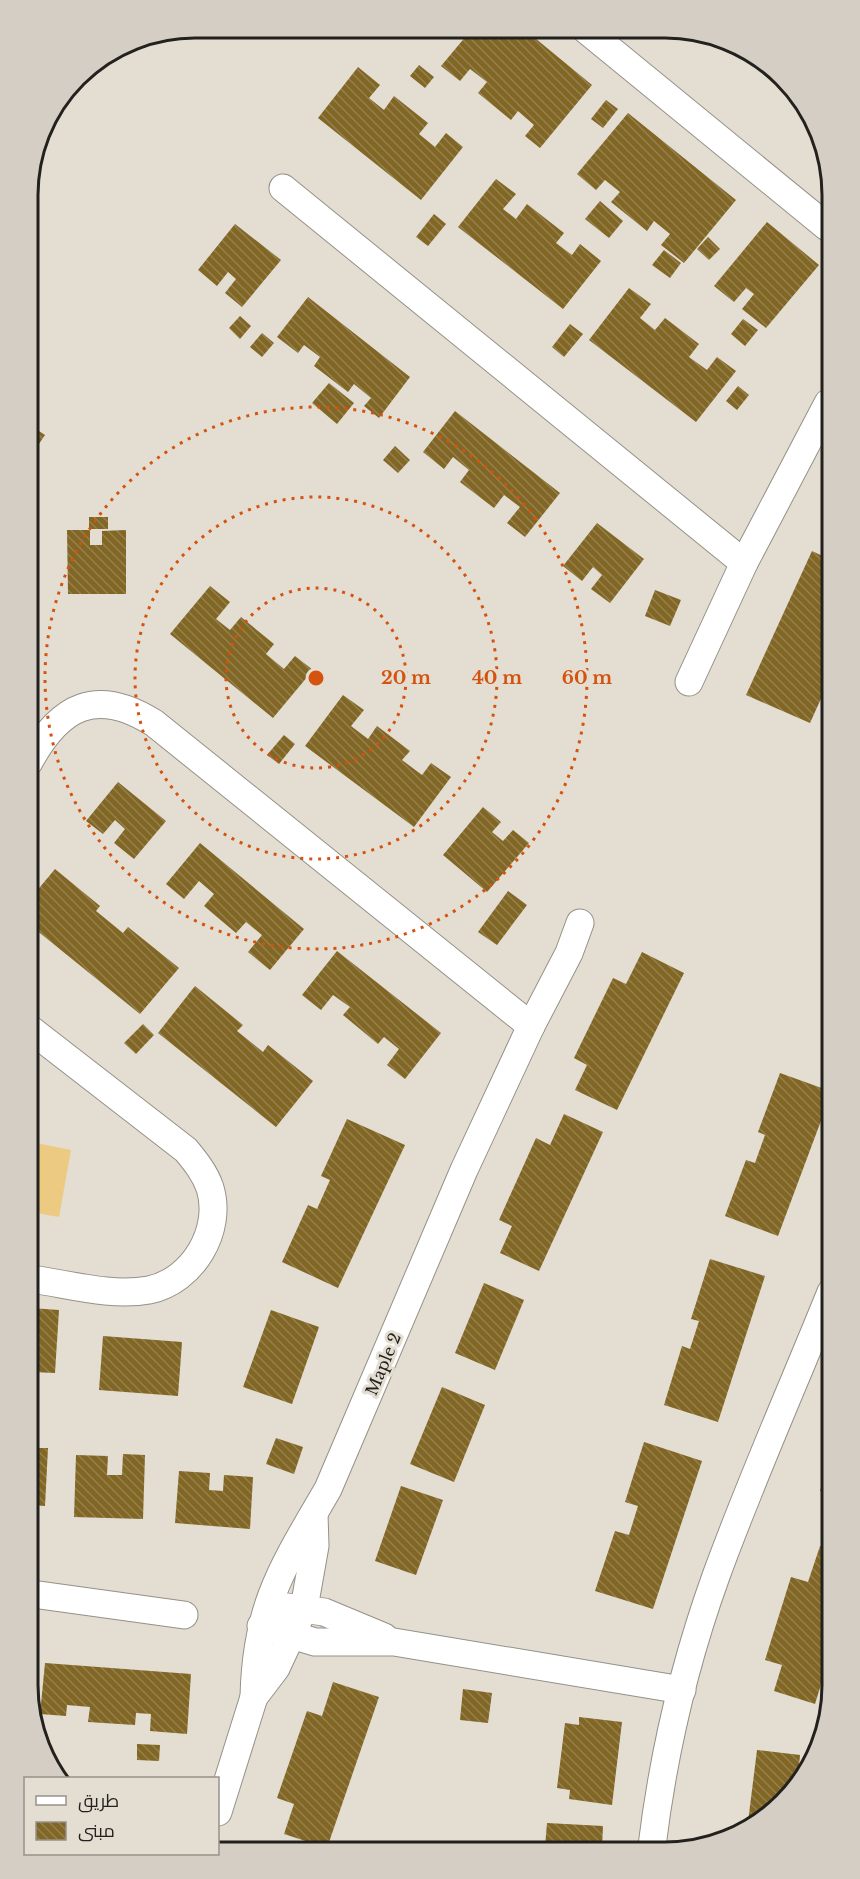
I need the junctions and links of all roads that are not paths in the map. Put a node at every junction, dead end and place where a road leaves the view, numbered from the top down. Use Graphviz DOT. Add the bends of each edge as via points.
graph roads {
  1 [pos="596,38"];
  2 [pos="283,188"];
  3 [pos="822,223"];
  4 [pos="822,414"];
  5 [pos="744,563"];
  6 [pos="689,682"];
  7 [pos="38,748"];
  8 [pos="580,923"];
  9 [pos="531,1026"];
  10 [pos="38,1035"];
  11 [pos="38,1280"];
  12 [pos="822,1314"];
  13 [pos="314,1514"];
  14 [pos="38,1595"];
  15 [pos="304,1608"];
  16 [pos="183,1616"];
  17 [pos="264,1616"];
  18 [pos="293,1636"];
  19 [pos="394,1641"];
  20 [pos="682,1690"];
  21 [pos="254,1696"];
  22 [pos="219,1809"];
  23 [pos="653,1842"];
  1 -- 3 [label="street"];
  2 -- 5 [label="street"];
  4 -- 5 [label="street"];
  5 -- 6 [label="street"];
  7 -- 9 [label="street" via="55,723 78,709 104,704 131,709 154,723"];
  8 -- 9 [label="street, Maple 2"];
  9 -- 13 [label="street, Maple 2" via="464,1170 346,1450"];
  10 -- 11 [label="street" via="186,1150 210,1188 214,1209 211,1231 189,1268 151,1290 129,1292"];
  12 -- 20 [label="street" via="716,1576"];
  13 -- 15 [label="street, Maple 2" via="315,1546"];
  13 -- 17 [label="street" via="286,1558"];
  14 -- 16 [label="street"];
  15 -- 17 [label="street"];
  15 -- 18 [label="street, Maple 2"];
  15 -- 19 [label="street"];
  17 -- 18 [label="street"];
  17 -- 21 [label="street"];
  18 -- 19 [label="street" via="328,1642"];
  18 -- 21 [label="street, Maple 2" via="276,1668"];
  19 -- 20 [label="street"];
  20 -- 23 [label="street"];
  21 -- 22 [label="street, Maple 2"];
}
